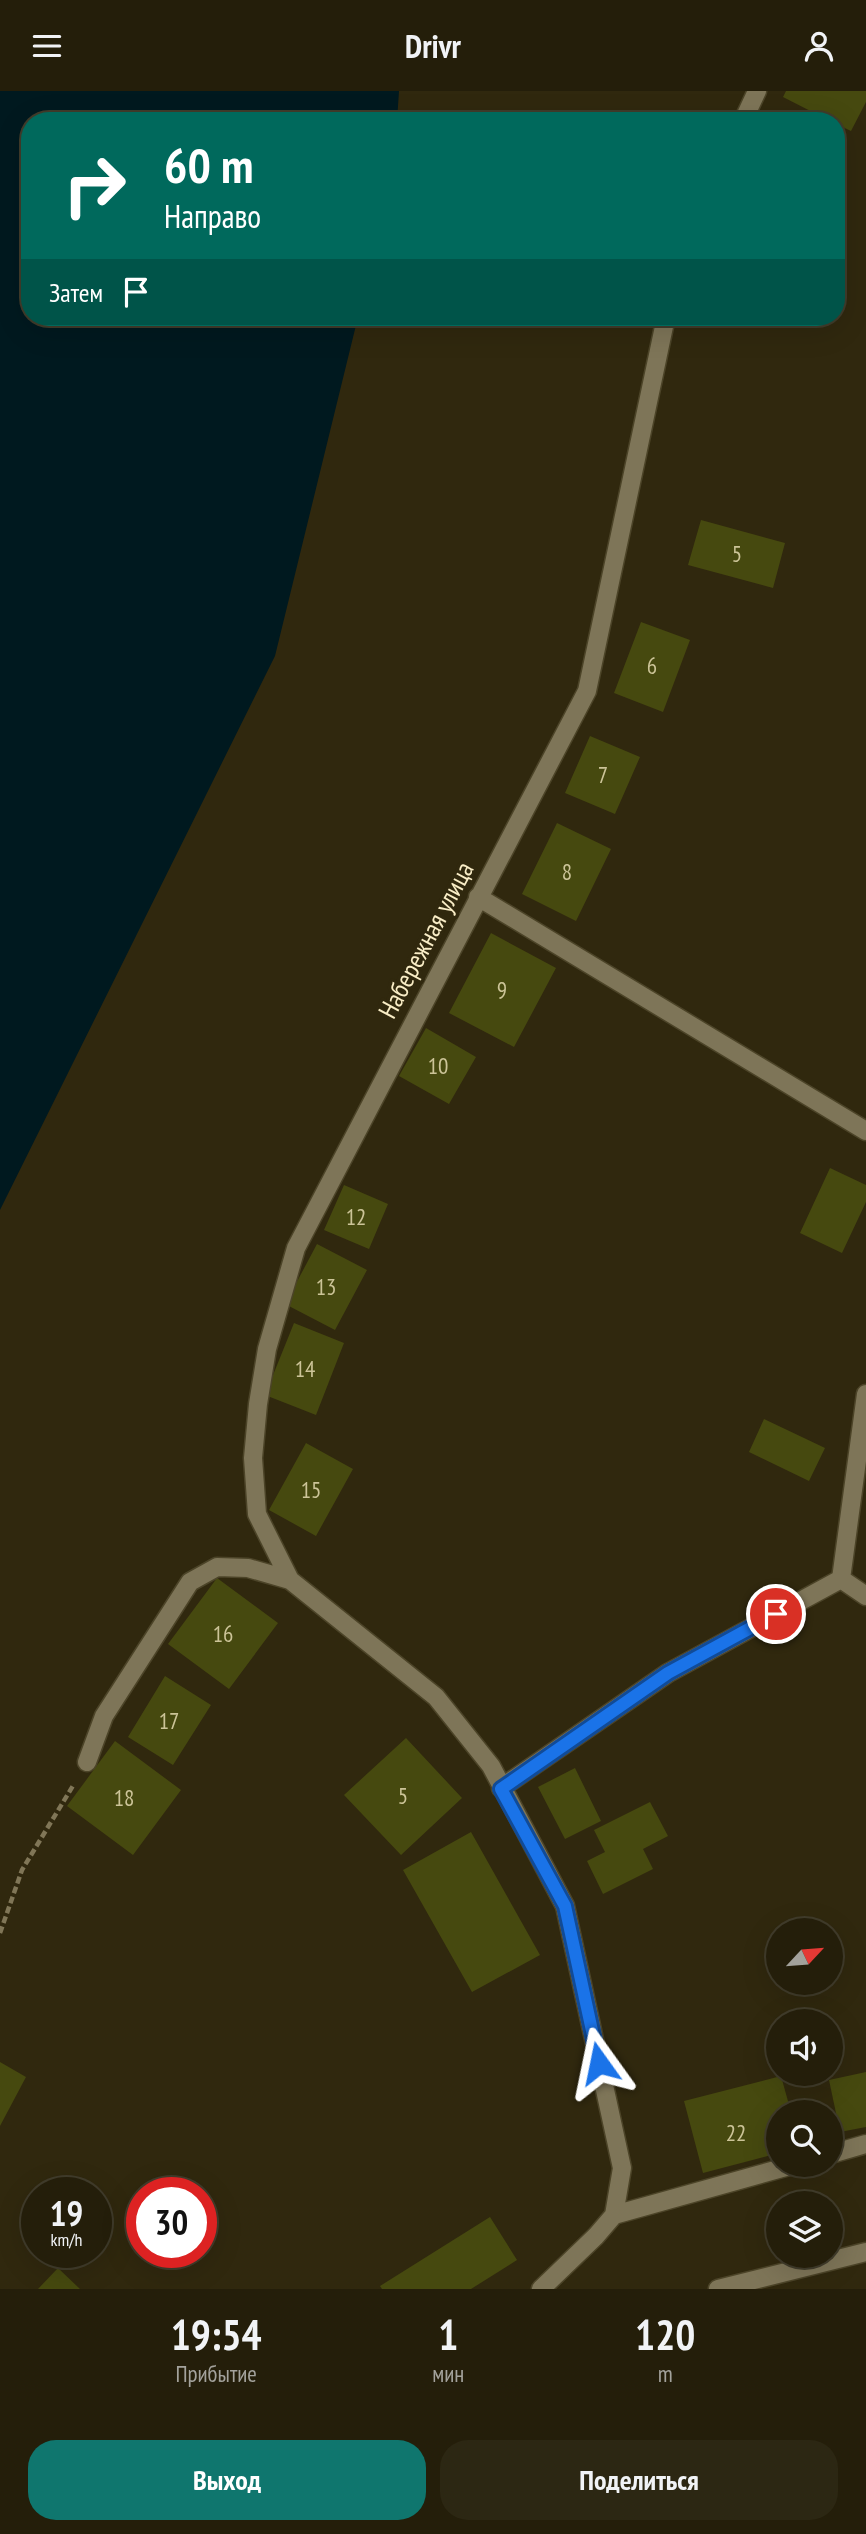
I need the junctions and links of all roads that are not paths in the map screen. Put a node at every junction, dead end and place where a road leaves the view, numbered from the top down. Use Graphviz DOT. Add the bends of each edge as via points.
graph roads {
  1 [pos="757,91"];
  2 [pos="747,112"];
  3 [pos="664,326"];
  4 [pos="478,897"];
  5 [pos="866,1131"];
  6 [pos="866,1394"];
  7 [pos="841,1579"];
  8 [pos="290,1580"];
  9 [pos="866,1596"];
  10 [pos="87,1762"];
  11 [pos="501,1789"];
  12 [pos="866,2144"];
  13 [pos="843,2151"];
  14 [pos="766,2173"];
  15 [pos="614,2215"];
  16 [pos="866,2252"];
  17 [pos="541,2289"];
  18 [pos="718,2289"];
  1 -- 2 [label="street"];
  3 -- 4 [label="street, Набережная улица" via="587,691"];
  4 -- 5 [label="street"];
  4 -- 8 [label="street, Набережная улица" via="296,1248 267,1349 253,1458 257,1514"];
  6 -- 7 [label="street"];
  7 -- 9 [label="street"];
  7 -- 11 [label="street" via="668,1673"];
  8 -- 10 [label="street" via="248,1568 217,1567 190,1582 104,1717"];
  8 -- 11 [label="street" via="436,1697 491,1766"];
  11 -- 15 [label="street" via="565,1906 622,2168"];
  12 -- 13 [label="street"];
  14 -- 15 [label="street"];
  15 -- 17 [label="street"];
  16 -- 18 [label="street"];
}
